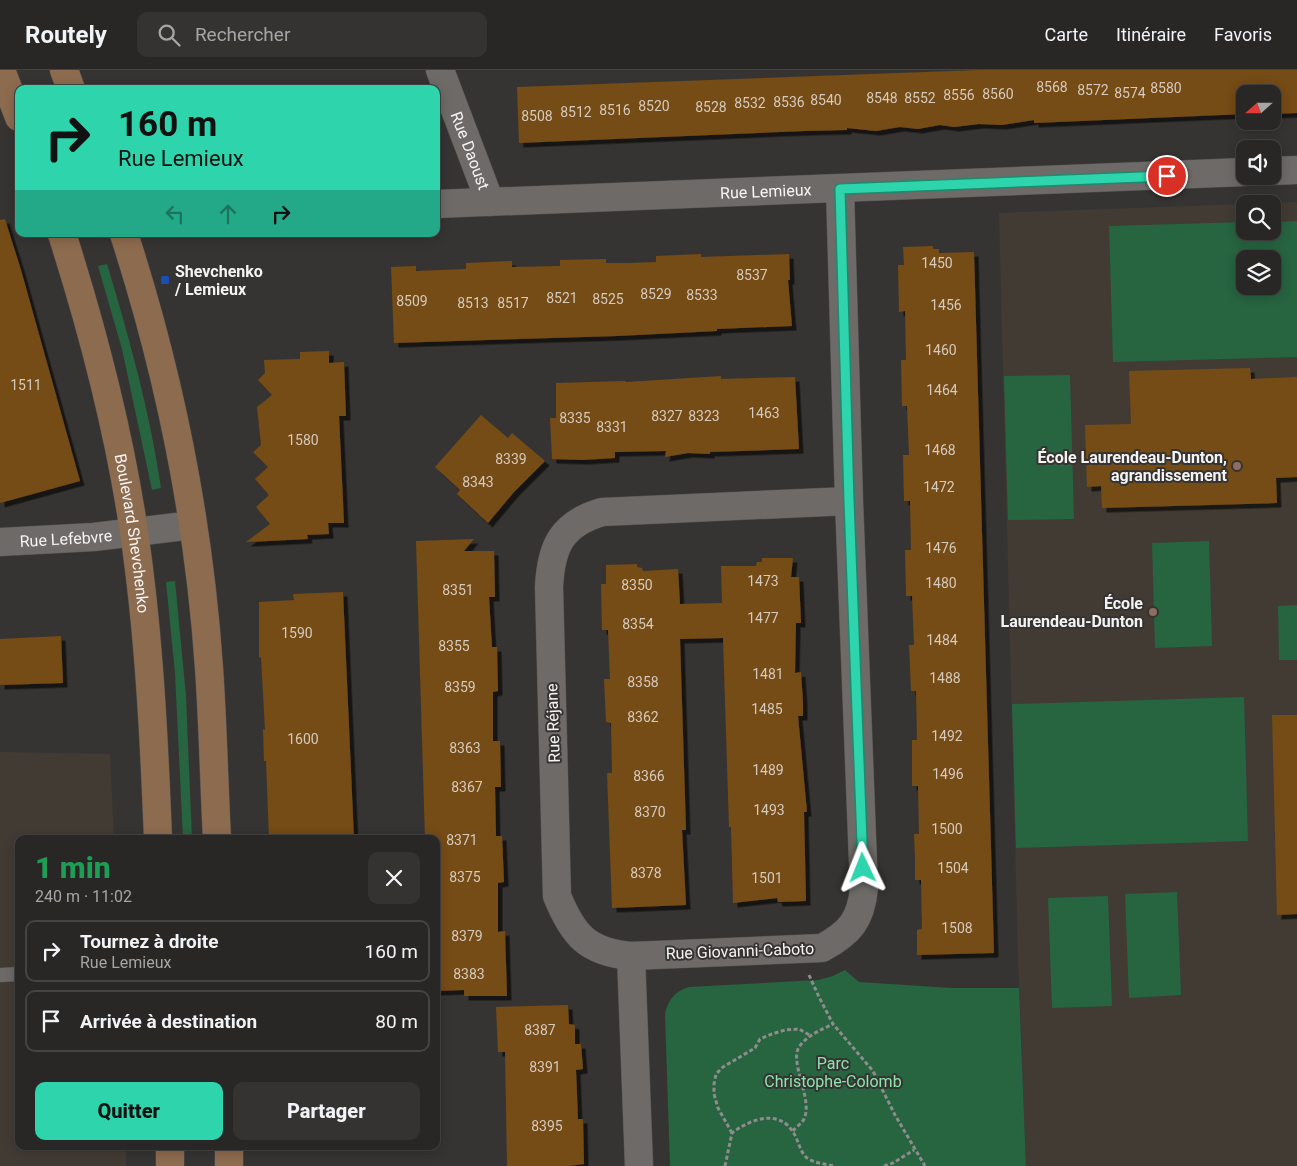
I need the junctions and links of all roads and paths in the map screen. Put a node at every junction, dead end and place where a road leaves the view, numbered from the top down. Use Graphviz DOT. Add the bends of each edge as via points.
graph roads {
  1 [pos="1,70"];
  2 [pos="64,70"];
  3 [pos="440,70"];
  4 [pos="70,85"];
  5 [pos="15,107"];
  6 [pos="1297,170"];
  7 [pos="1281,171"];
  8 [pos="1236,172"];
  9 [pos="840,189"];
  10 [pos="490,202"];
  11 [pos="440,204"];
  12 [pos="63,237"];
  13 [pos="125,237"];
  14 [pos="849,501"];
  15 [pos="193,525"];
  16 [pos="134,533"];
  17 [pos="0,542"];
  18 [pos="158,835"];
  19 [pos="217,835"];
  20 [pos="799,950"];
  21 [pos="631,956"];
  22 [pos="15,974"];
  23 [pos="0,975"];
  24 [pos="833,1024"];
  25 [pos="810,1036"];
  26 [pos="793,1131"];
  27 [pos="732,1134"];
  28 [pos="170,1150"];
  29 [pos="228,1150"];
  30 [pos="915,1150"];
  31 [pos="170,1166"];
  32 [pos="229,1166"];
  33 [pos="639,1166"];
  34 [pos="725,1166"];
  35 [pos="834,1166"];
  36 [pos="884,1166"];
  37 [pos="925,1166"];
  1 -- 5 [label="street"];
  2 -- 4 [label="street"];
  3 -- 10 [label="street, Rue Daoust"];
  6 -- 7 [label="street"];
  8 -- 9 [label="street, Rue Lemieux"];
  9 -- 10 [label="street, Rue Lemieux"];
  9 -- 14 [label="street, Rue Giovanni-Caboto"];
  10 -- 11 [label="street, Rue Lemieux"];
  12 -- 16 [label="street, Boulevard Shevchenko" via="113,419"];
  13 -- 15 [label="street" via="165,382"];
  14 -- 20 [label="street, Rue Giovanni-Caboto" via="864,888 862,905 848,931 822,948"];
  14 -- 21 [label="street, Rue Réjane" via="602,512 573,524 558,544 550,568 549,587 557,896 570,923 590,945 611,954"];
  15 -- 16 [label="street, Rue Lefebvre"];
  15 -- 19 [label="street" via="210,668"];
  16 -- 17 [label="street, Rue Lefebvre"];
  16 -- 18 [label="street, Boulevard Shevchenko" via="148,663"];
  20 -- 21 [label="street, Rue Giovanni-Caboto"];
  20 -- 24 [label="path"];
  21 -- 33 [label="street"];
  22 -- 23 [label="lane"];
  24 -- 25 [label="path"];
  24 -- 30 [label="path" via="873,1071"];
  25 -- 26 [label="path" via="798,1049 805,1113 804,1120"];
  25 -- 27 [label="path" via="799,1029 772,1034 760,1039 755,1048 716,1074 714,1094"];
  26 -- 27 [label="path" via="773,1118 762,1118"];
  26 -- 35 [label="path" via="806,1157"];
  27 -- 34 [label="path"];
  28 -- 31 [label="street"];
  29 -- 32 [label="street"];
  30 -- 36 [label="path"];
  30 -- 37 [label="path"];
}
